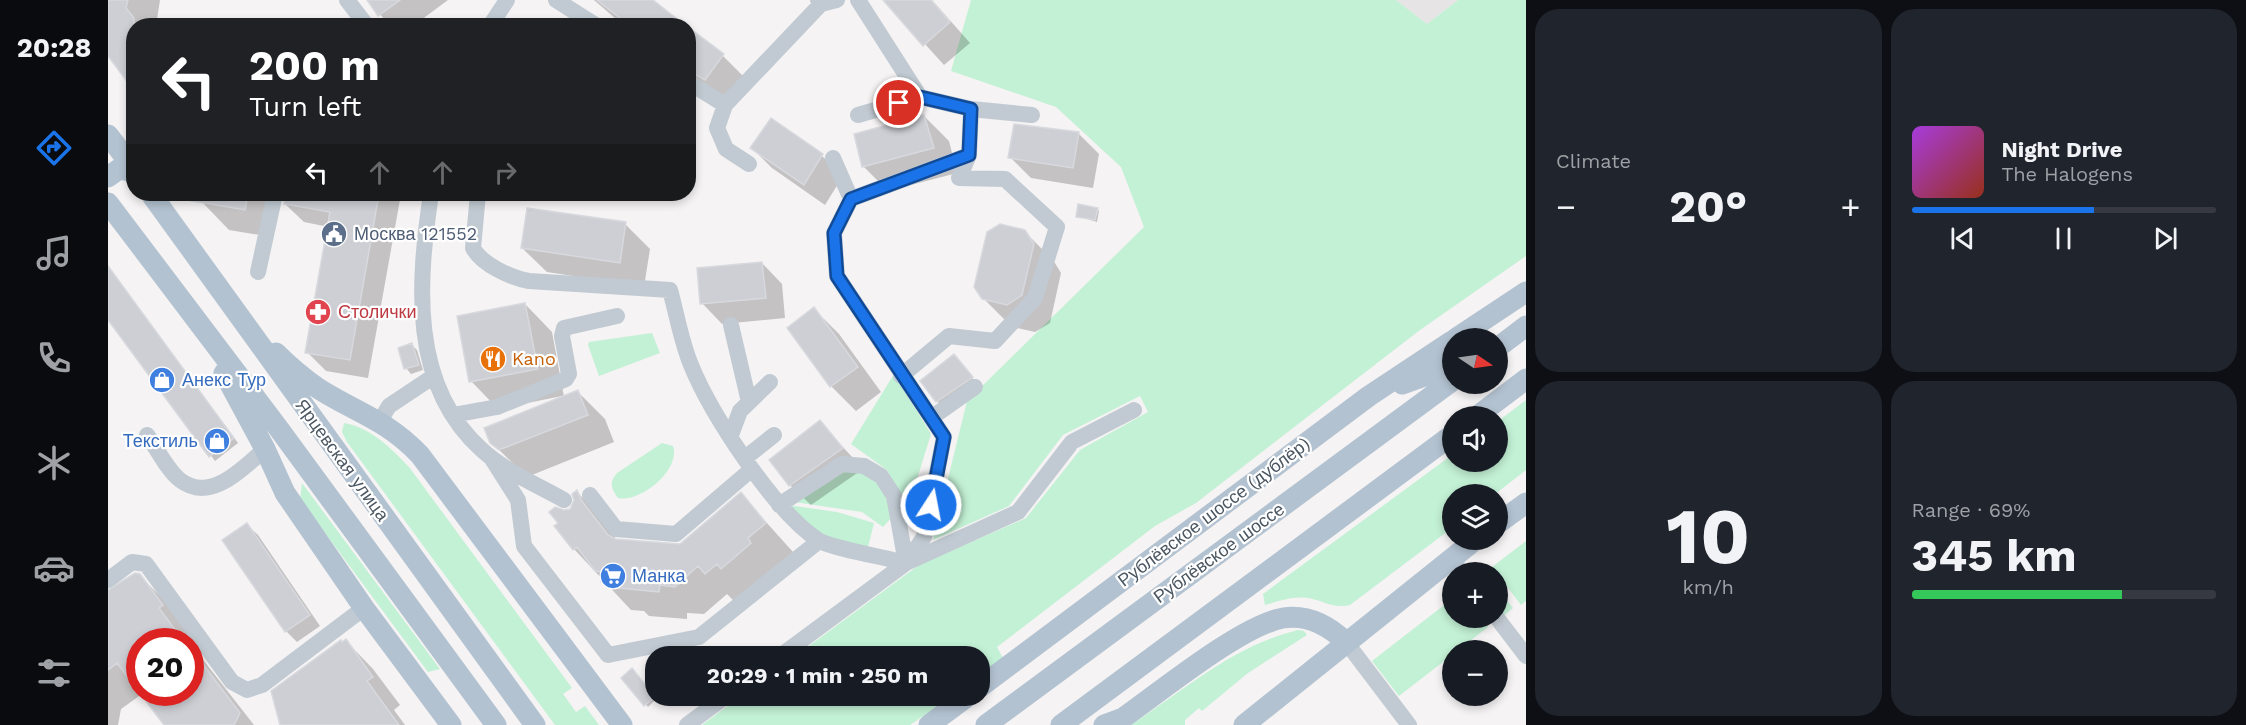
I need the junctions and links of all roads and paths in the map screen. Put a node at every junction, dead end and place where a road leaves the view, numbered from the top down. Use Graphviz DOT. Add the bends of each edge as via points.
graph roads {
  1 [pos="347,0"];
  2 [pos="507,0"];
  3 [pos="556,0"];
  4 [pos="858,0"];
  5 [pos="825,1"];
  6 [pos="361,18"];
  7 [pos="495,18"];
  8 [pos="584,18"];
  9 [pos="696,87"];
  10 [pos="920,97"];
  11 [pos="725,105"];
  12 [pos="971,109"];
  13 [pos="858,115"];
  14 [pos="1032,115"];
  15 [pos="108,135"];
  16 [pos="969,155"];
  17 [pos="833,158"];
  18 [pos="126,160"];
  19 [pos="749,164"];
  20 [pos="126,170"];
  21 [pos="108,177"];
  22 [pos="851,199"];
  23 [pos="155,201"];
  24 [pos="273,201"];
  25 [pos="430,201"];
  26 [pos="477,201"];
  27 [pos="108,203"];
  28 [pos="258,272"];
  29 [pos="1526,292"];
  30 [pos="235,313"];
  31 [pos="192,314"];
  32 [pos="617,316"];
  33 [pos="731,325"];
  34 [pos="1526,326"];
  35 [pos="1472,328"];
  36 [pos="1508,340"];
  37 [pos="1442,348"];
  38 [pos="1442,370"];
  39 [pos="434,376"];
  40 [pos="901,376"];
  41 [pos="1526,380"];
  42 [pos="770,382"];
  43 [pos="975,387"];
  44 [pos="1442,388"];
  45 [pos="1369,396"];
  46 [pos="749,402"];
  47 [pos="1491,406"];
  48 [pos="1134,410"];
  49 [pos="453,415"];
  50 [pos="931,418"];
  51 [pos="380,421"];
  52 [pos="147,435"];
  53 [pos="731,435"];
  54 [pos="774,435"];
  55 [pos="1442,442"];
  56 [pos="266,449"];
  57 [pos="492,459"];
  58 [pos="749,463"];
  59 [pos="590,495"];
  60 [pos="564,500"];
  61 [pos="1526,502"];
  62 [pos="778,505"];
  63 [pos="1508,516"];
  64 [pos="819,541"];
  65 [pos="906,563"];
  66 [pos="1442,576"];
  67 [pos="108,580"];
  68 [pos="364,608"];
  69 [pos="1505,628"];
  70 [pos="1346,642"];
  71 [pos="794,646"];
  72 [pos="1526,656"];
  73 [pos="990,680"];
  74 [pos="713,706"];
  75 [pos="955,706"];
  76 [pos="451,725"];
  77 [pos="496,725"];
  78 [pos="535,725"];
  79 [pos="622,725"];
  80 [pos="687,725"];
  81 [pos="929,725"];
  82 [pos="986,725"];
  83 [pos="1061,725"];
  84 [pos="1104,725"];
  85 [pos="1244,725"];
  86 [pos="1409,725"];
  1 -- 6 [label="lane"];
  2 -- 7 [label="lane"];
  3 -- 8 [label="lane"];
  4 -- 10 [label="lane"];
  5 -- 11 [label="lane"];
  9 -- 11 [label="lane"];
  10 -- 12 [label="lane"];
  10 -- 13 [label="lane"];
  11 -- 19 [label="lane" via="717,128 726,149"];
  12 -- 14 [label="lane"];
  12 -- 16 [label="lane"];
  15 -- 18 [label="main road"];
  16 -- 22 [label="lane"];
  16 -- 40 [label="lane" via="959,178 1005,179 1057,227 1035,298 995,341 949,336"];
  17 -- 22 [label="lane"];
  20 -- 21 [label="main road" via="119,169"];
  22 -- 40 [label="lane" via="834,233 837,276"];
  23 -- 30 [label="main road, Ярцевская улица"];
  24 -- 28 [label="lane"];
  25 -- 39 [label="lane" via="421,295 425,339"];
  26 -- 53 [label="lane" via="473,249 511,276 530,281 670,290 691,366"];
  27 -- 31 [label="main road, Ярцевская улица"];
  29 -- 35 [label="main road, Рублёвское шоссе (дублёр)"];
  30 -- 51 [label="main road" via="320,390"];
  30 -- 78 [label="main road, Ярцевская улица"];
  31 -- 56 [label="main road"];
  31 -- 77 [label="main road, Ярцевская улица"];
  32 -- 49 [label="lane" via="564,328 569,374 566,379 497,407"];
  33 -- 46 [label="lane"];
  34 -- 36 [label="main road"];
  37 -- 45 [label="main road, Рублёвское шоссе (дублёр)"];
  38 -- 45 [label="main road"];
  39 -- 49 [label="lane"];
  39 -- 51 [label="lane" via="389,406"];
  40 -- 50 [label="lane"];
  41 -- 47 [label="main road"];
  42 -- 46 [label="lane"];
  43 -- 50 [label="lane"];
  44 -- 82 [label="main road, Рублёвское шоссе"];
  45 -- 73 [label="main road, Рублёвское шоссе (дублёр)"];
  46 -- 53 [label="lane" via="740,411"];
  48 -- 65 [label="lane" via="1072,442 1018,512"];
  49 -- 57 [label="lane" via="482,442"];
  50 -- 65 [label="lane" via="944,437 924,537"];
  51 -- 79 [label="main road" via="402,435 420,454"];
  52 -- 56 [label="lane" via="179,479 203,487 226,482"];
  53 -- 58 [label="lane"];
  54 -- 58 [label="lane"];
  55 -- 83 [label="main road"];
  56 -- 68 [label="main road" via="285,493"];
  57 -- 60 [label="lane"];
  57 -- 64 [label="lane" via="518,500 524,546 608,656 699,637"];
  58 -- 59 [label="lane" via="676,534 616,529"];
  58 -- 62 [label="lane"];
  61 -- 63 [label="main road"];
  62 -- 64 [label="lane"];
  62 -- 65 [label="lane" via="842,464 864,466 881,476 894,496"];
  64 -- 65 [label="lane"];
  65 -- 71 [label="lane"];
  66 -- 70 [label="main road"];
  67 -- 68 [label="lane" via="132,562 146,564 232,682 242,688 257,688 298,666"];
  68 -- 76 [label="main road"];
  69 -- 72 [label="lane"];
  70 -- 84 [label="main road" via="1332,629 1300,618 1265,624 1234,640 1123,718"];
  70 -- 85 [label="main road"];
  70 -- 86 [label="lane"];
  74 -- 80 [label="lane"];
  75 -- 81 [label="main road"];
}
